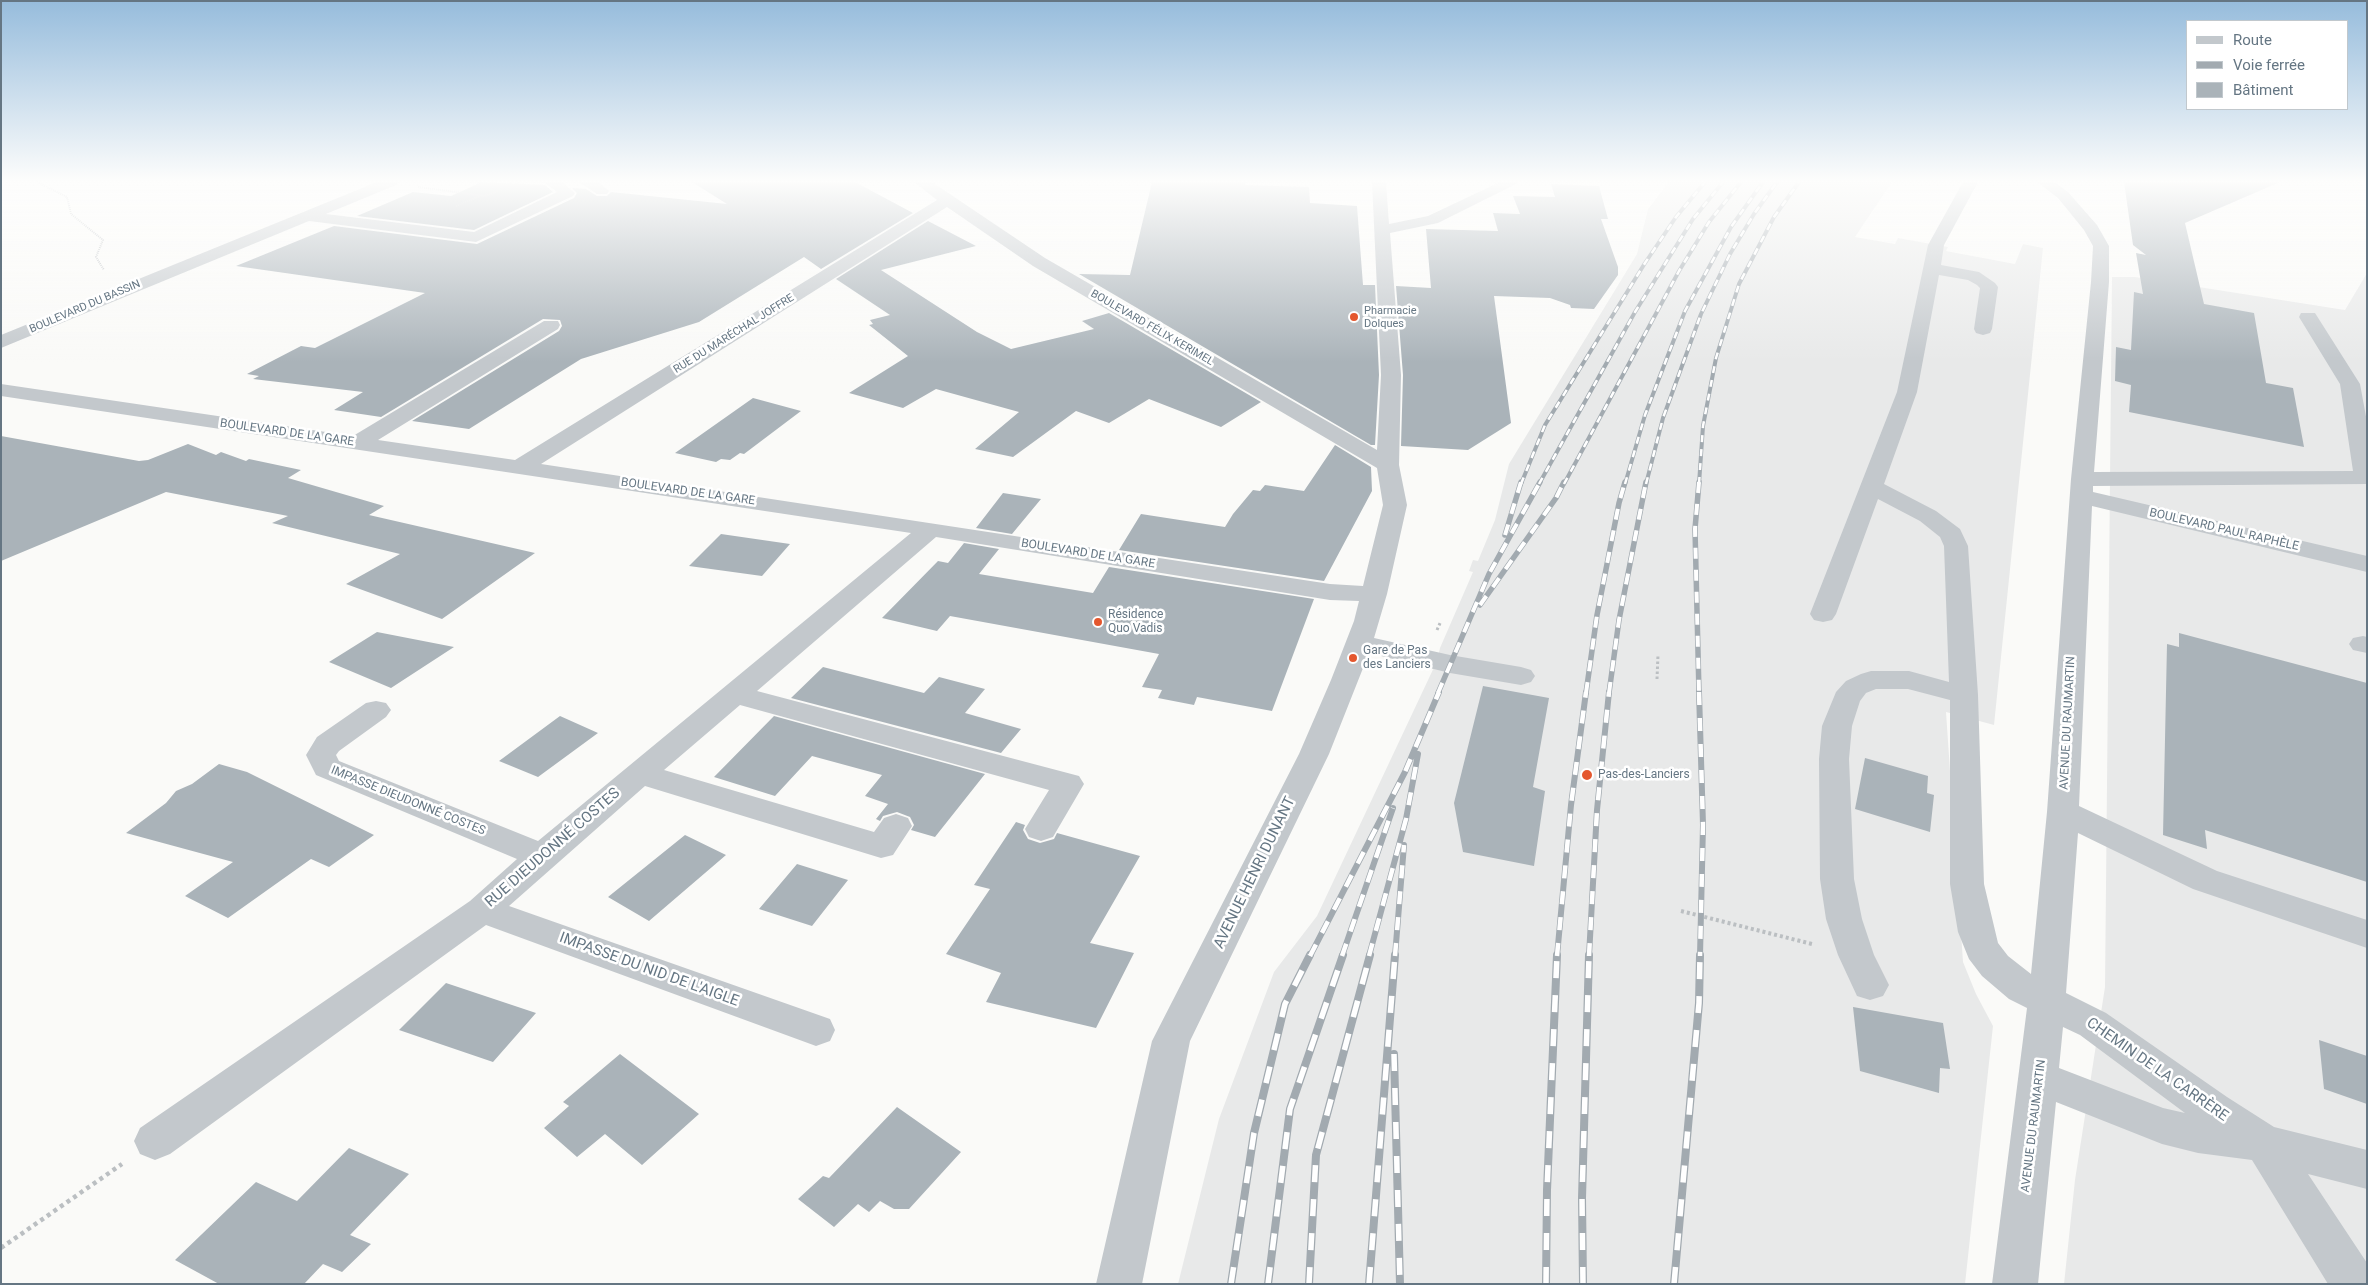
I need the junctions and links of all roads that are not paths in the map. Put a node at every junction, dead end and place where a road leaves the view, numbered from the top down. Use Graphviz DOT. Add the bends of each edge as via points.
graph roads {
  1 [pos="246,242"];
  2 [pos="880,242"];
  3 [pos="1009,242"];
  4 [pos="1381,242"];
  5 [pos="1937,242"];
  6 [pos="2099,242"];
  7 [pos="1930,268"];
  8 [pos="2308,317"];
  9 [pos="551,325"];
  10 [pos="1983,329"];
  11 [pos="1,342"];
  12 [pos="1,390"];
  13 [pos="357,443"];
  14 [pos="1388,465"];
  15 [pos="520,467"];
  16 [pos="1871,486"];
  17 [pos="2082,488"];
  18 [pos="931,529"];
  19 [pos="2367,564"];
  20 [pos="1374,594"];
  21 [pos="1823,614"];
  22 [pos="1358,642"];
  23 [pos="1521,676"];
  24 [pos="734,694"];
  25 [pos="1964,695"];
  26 [pos="376,710"];
  27 [pos="640,774"];
  28 [pos="2063,812"];
  29 [pos="896,826"];
  30 [pos="1040,829"];
  31 [pos="542,856"];
  32 [pos="482,910"];
  33 [pos="2367,934"];
  34 [pos="1870,985"];
  35 [pos="2047,1001"];
  36 [pos="816,1030"];
  37 [pos="2040,1078"];
  38 [pos="155,1141"];
  39 [pos="2264,1143"];
  40 [pos="2367,1170"];
  41 [pos="1119,1284"];
  42 [pos="2015,1284"];
  43 [pos="2354,1284"];
  1 -- 11 [label="street, BOULEVARD DU BASSIN"];
  2 -- 15 [label="street, RUE DU MARÉCHAL JOFFRE"];
  3 -- 14 [label="street, BOULEVARD FÉLIX KERIMEL"];
  4 -- 14 [label="street, AVENUE HENRI DUNANT" via="1391,375"];
  5 -- 7 [label="street"];
  6 -- 17 [label="street, AVENUE DU RAUMARTIN" via="2099,292"];
  7 -- 10 [label="street" via="1973,276 1989,287"];
  7 -- 16 [label="street" via="1907,392"];
  8 -- 17 [label="street" via="2350,384 2365,478 2149,477"];
  9 -- 13 [label="street"];
  12 -- 13 [label="street, BOULEVARD DE LA GARE"];
  13 -- 15 [label="street, BOULEVARD DE LA GARE"];
  14 -- 20 [label="street, AVENUE HENRI DUNANT" via="1395,504"];
  15 -- 18 [label="street, BOULEVARD DE LA GARE"];
  16 -- 21 [label="street"];
  16 -- 25 [label="street, CHEMIN DE LA CARRÈRE" via="1939,523 1951,534 1956,546"];
  17 -- 19 [label="street, BOULEVARD PAUL RAPHÈLE"];
  17 -- 28 [label="street, AVENUE DU RAUMARTIN"];
  18 -- 20 [label="street, BOULEVARD DE LA GARE" via="1330,592"];
  18 -- 24 [label="street, RUE DIEUDONNÉ COSTES"];
  20 -- 22 [label="street, AVENUE HENRI DUNANT"];
  22 -- 23 [label="street" via="1450,664"];
  22 -- 41 [label="street, AVENUE HENRI DUNANT" via="1314,754 1171,1041"];
  24 -- 27 [label="street, RUE DIEUDONNÉ COSTES"];
  24 -- 30 [label="street" via="1068,784"];
  25 -- 34 [label="street" via="1909,680 1871,680 1856,687 1846,699 1836,726 1837,879 1844,919"];
  25 -- 35 [label="street, CHEMIN DE LA CARRÈRE" via="1967,884 1976,932 1982,949 1994,966 2022,988"];
  26 -- 31 [label="street, IMPASSE DIEUDONNÉ COSTES" via="328,744 321,755 327,768"];
  27 -- 29 [label="street" via="881,846"];
  27 -- 31 [label="street, RUE DIEUDONNÉ COSTES"];
  28 -- 33 [label="street" via="2205,880"];
  28 -- 35 [label="street, AVENUE DU RAUMARTIN"];
  31 -- 32 [label="street, RUE DIEUDONNÉ COSTES"];
  32 -- 36 [label="street, IMPASSE DU NID DE L'AIGLE"];
  32 -- 38 [label="street, RUE DIEUDONNÉ COSTES"];
  35 -- 37 [label="street, AVENUE DU RAUMARTIN"];
  35 -- 39 [label="street, CHEMIN DE LA CARRÈRE" via="2113,1037 2212,1110"];
  37 -- 39 [label="street, CHEMIN DE LA CARRÈRE" via="2162,1126"];
  37 -- 42 [label="street, AVENUE DU RAUMARTIN"];
  39 -- 40 [label="street, CHEMIN DE LA CARRÈRE"];
  39 -- 43 [label="street"];
}
